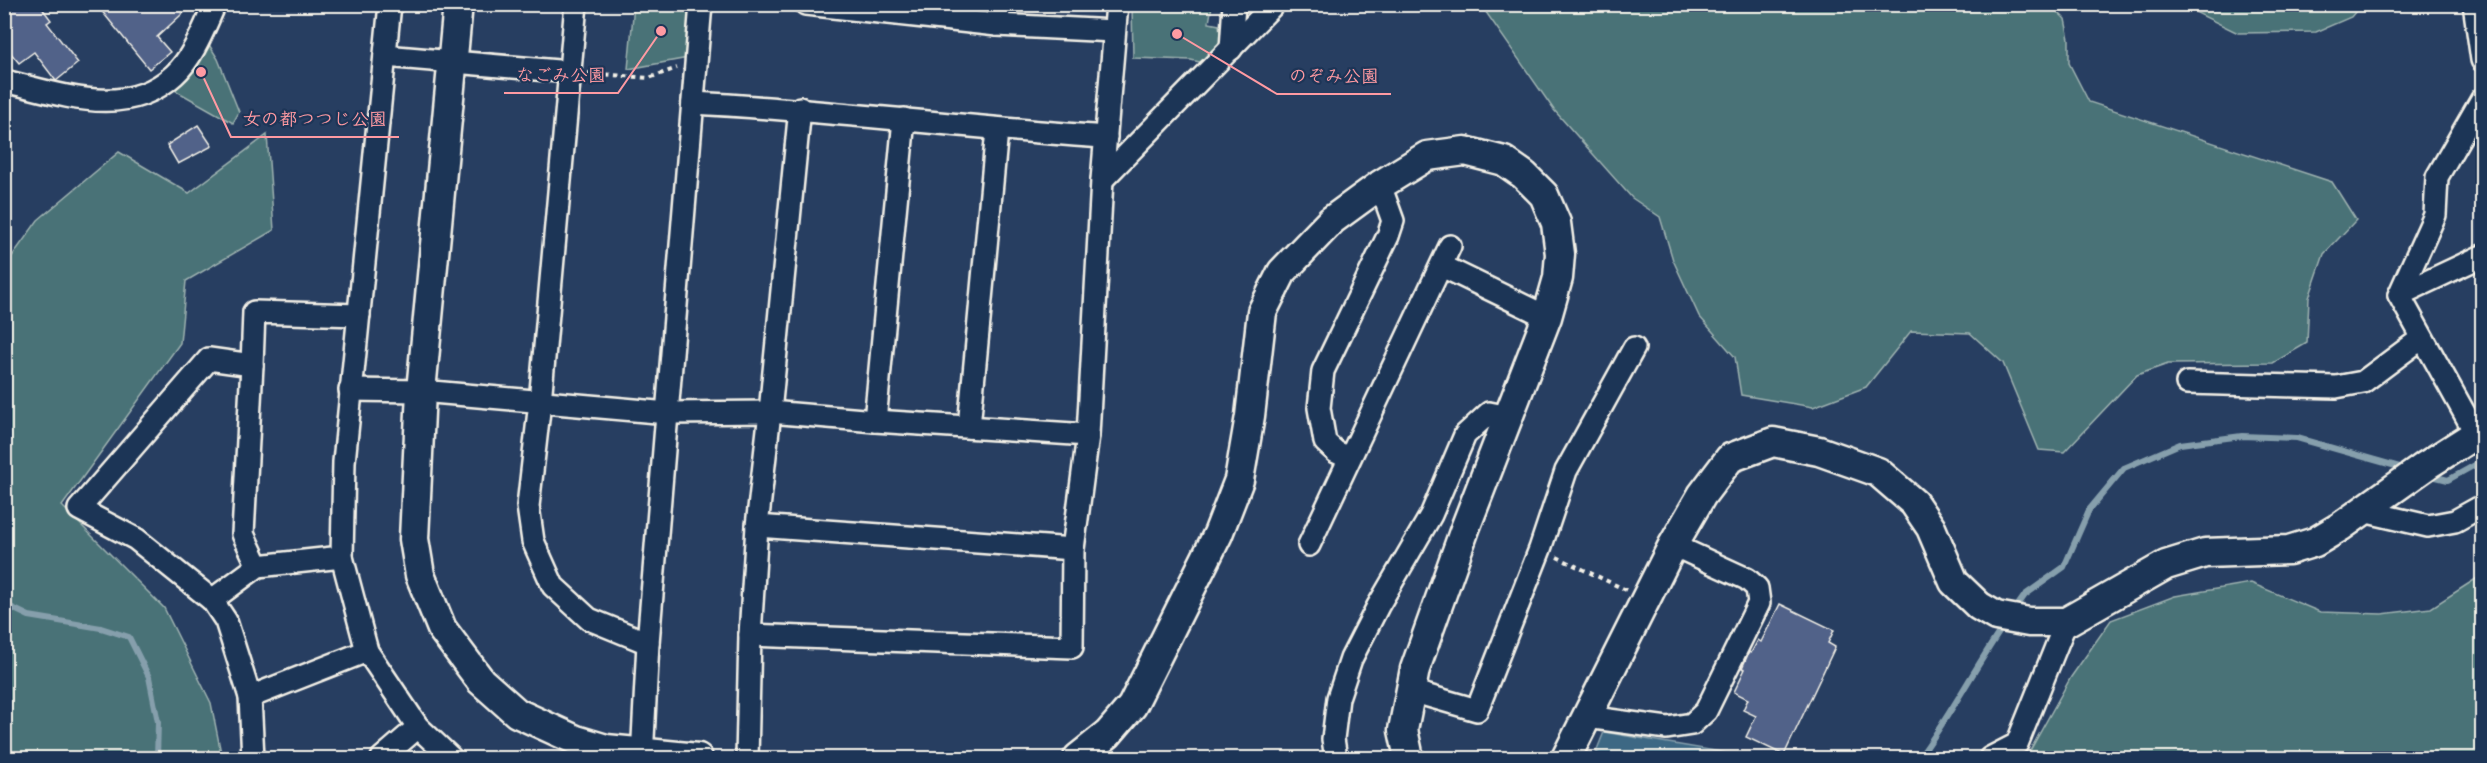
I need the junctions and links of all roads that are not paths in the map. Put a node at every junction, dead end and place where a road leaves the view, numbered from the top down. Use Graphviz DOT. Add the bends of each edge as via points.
graph roads {
  1 [pos="215,4"];
  2 [pos="390,4"];
  3 [pos="458,4"];
  4 [pos="576,4"];
  5 [pos="701,4"];
  6 [pos="1117,4"];
  7 [pos="1234,4"];
  8 [pos="1274,4"];
  9 [pos="2474,4"];
  10 [pos="809,5"];
  11 [pos="911,10"];
  12 [pos="998,15"];
  13 [pos="1114,31"];
  14 [pos="1231,50"];
  15 [pos="385,57"];
  16 [pos="2482,60"];
  17 [pos="452,61"];
  18 [pos="570,72"];
  19 [pos="4,81"];
  20 [pos="2482,99"];
  21 [pos="693,103"];
  22 [pos="800,108"];
  23 [pos="904,119"];
  24 [pos="997,130"];
  25 [pos="1106,137"];
  26 [pos="1102,180"];
  27 [pos="1380,185"];
  28 [pos="1450,246"];
  29 [pos="2482,256"];
  30 [pos="1442,266"];
  31 [pos="2399,295"];
  32 [pos="359,315"];
  33 [pos="1547,317"];
  34 [pos="2422,338"];
  35 [pos="1634,348"];
  36 [pos="252,365"];
  37 [pos="2187,383"];
  38 [pos="350,390"];
  39 [pos="421,391"];
  40 [pos="540,402"];
  41 [pos="770,412"];
  42 [pos="668,413"];
  43 [pos="1509,417"];
  44 [pos="875,421"];
  45 [pos="969,427"];
  46 [pos="2479,432"];
  47 [pos="1088,435"];
  48 [pos="1349,458"];
  49 [pos="2482,506"];
  50 [pos="2363,511"];
  51 [pos="757,526"];
  52 [pos="1309,545"];
  53 [pos="1673,545"];
  54 [pos="1073,549"];
  55 [pos="342,557"];
  56 [pos="258,566"];
  57 [pos="212,600"];
  58 [pos="2066,622"];
  59 [pos="750,635"];
  60 [pos="648,644"];
  61 [pos="367,651"];
  62 [pos="1411,691"];
  63 [pos="250,697"];
  64 [pos="1587,717"];
  65 [pos="418,727"];
  66 [pos="642,756"];
  67 [pos="253,759"];
  68 [pos="382,759"];
  69 [pos="451,759"];
  70 [pos="698,759"];
  71 [pos="747,759"];
  72 [pos="1078,759"];
  73 [pos="1336,759"];
  74 [pos="1409,759"];
  75 [pos="1566,759"];
  76 [pos="1990,759"];
  1 -- 19 [label="street" via="196,44 175,74 151,93 119,102 84,100"];
  2 -- 15 [label="street"];
  3 -- 17 [label="street"];
  4 -- 18 [label="street"];
  5 -- 21 [label="street"];
  6 -- 13 [label="street"];
  7 -- 14 [label="street"];
  8 -- 14 [label="street"];
  9 -- 16 [label="street"];
  10 -- 11 [label="street"];
  11 -- 12 [label="street"];
  12 -- 13 [label="street"];
  13 -- 25 [label="street"];
  14 -- 26 [label="street"];
  15 -- 17 [label="street"];
  15 -- 32 [label="street"];
  17 -- 18 [label="street"];
  17 -- 39 [label="street"];
  18 -- 40 [label="street"];
  20 -- 31 [label="street" via="2437,177 2435,215"];
  21 -- 22 [label="street"];
  21 -- 42 [label="street"];
  22 -- 23 [label="street"];
  22 -- 41 [label="street"];
  23 -- 24 [label="street"];
  23 -- 44 [label="street"];
  24 -- 25 [label="street"];
  24 -- 45 [label="street"];
  25 -- 26 [label="street"];
  26 -- 47 [label="street"];
  27 -- 33 [label="street" via="1427,156 1465,151 1504,161 1524,175 1544,195 1556,223 1558,278"];
  27 -- 48 [label="street" via="1393,221 1391,229 1323,370 1319,408 1324,442"];
  27 -- 72 [label="street" via="1332,220 1282,272 1262,312 1239,480 1218,534 1131,706 1108,734"];
  28 -- 30 [label="street"];
  29 -- 31 [label="street"];
  30 -- 33 [label="street"];
  30 -- 48 [label="street"];
  31 -- 34 [label="street"];
  32 -- 36 [label="street" via="254,312"];
  32 -- 38 [label="street"];
  33 -- 43 [label="street"];
  34 -- 37 [label="street" via="2363,382 2336,387"];
  34 -- 46 [label="street"];
  35 -- 62 [label="street" via="1566,471 1477,710"];
  36 -- 56 [label="street" via="243,534"];
  36 -- 57 [label="street" via="208,359 79,509 136,539"];
  38 -- 39 [label="street"];
  38 -- 55 [label="street"];
  39 -- 40 [label="street"];
  39 -- 66 [label="street" via="414,539 420,574 442,629 481,681 517,713 576,740"];
  40 -- 42 [label="street"];
  40 -- 60 [label="street" via="528,506 534,541 553,586 589,619"];
  41 -- 42 [label="street"];
  41 -- 44 [label="street"];
  41 -- 51 [label="street"];
  42 -- 60 [label="street"];
  43 -- 62 [label="street" via="1415,669"];
  43 -- 73 [label="street" via="1489,413 1465,435 1431,516 1351,659 1338,698 1333,739"];
  44 -- 45 [label="street"];
  45 -- 47 [label="street"];
  46 -- 50 [label="street"];
  47 -- 54 [label="street"];
  48 -- 52 [label="street"];
  49 -- 50 [label="street" via="2455,521 2428,526"];
  50 -- 58 [label="street" via="2315,542 2289,550 2205,553 2166,565"];
  51 -- 54 [label="street"];
  51 -- 59 [label="street"];
  53 -- 58 [label="street" via="1702,495 1730,458 1773,442 1819,451 1878,472 1914,503 1931,528 1954,582 1979,606 2010,618"];
  53 -- 64 [label="street"];
  53 -- 64 [label="street" via="1747,579 1757,588 1759,603 1706,711 1692,724 1667,728"];
  54 -- 59 [label="street" via="1072,647"];
  55 -- 56 [label="street"];
  55 -- 61 [label="street"];
  56 -- 57 [label="street"];
  57 -- 63 [label="street" via="226,621"];
  58 -- 76 [label="street" via="2017,744"];
  59 -- 71 [label="street"];
  60 -- 66 [label="street"];
  61 -- 63 [label="street"];
  61 -- 65 [label="street"];
  62 -- 74 [label="street" via="1403,730"];
  63 -- 67 [label="street"];
  64 -- 75 [label="street"];
  65 -- 68 [label="street"];
  65 -- 69 [label="street"];
  66 -- 70 [label="street"];
}
